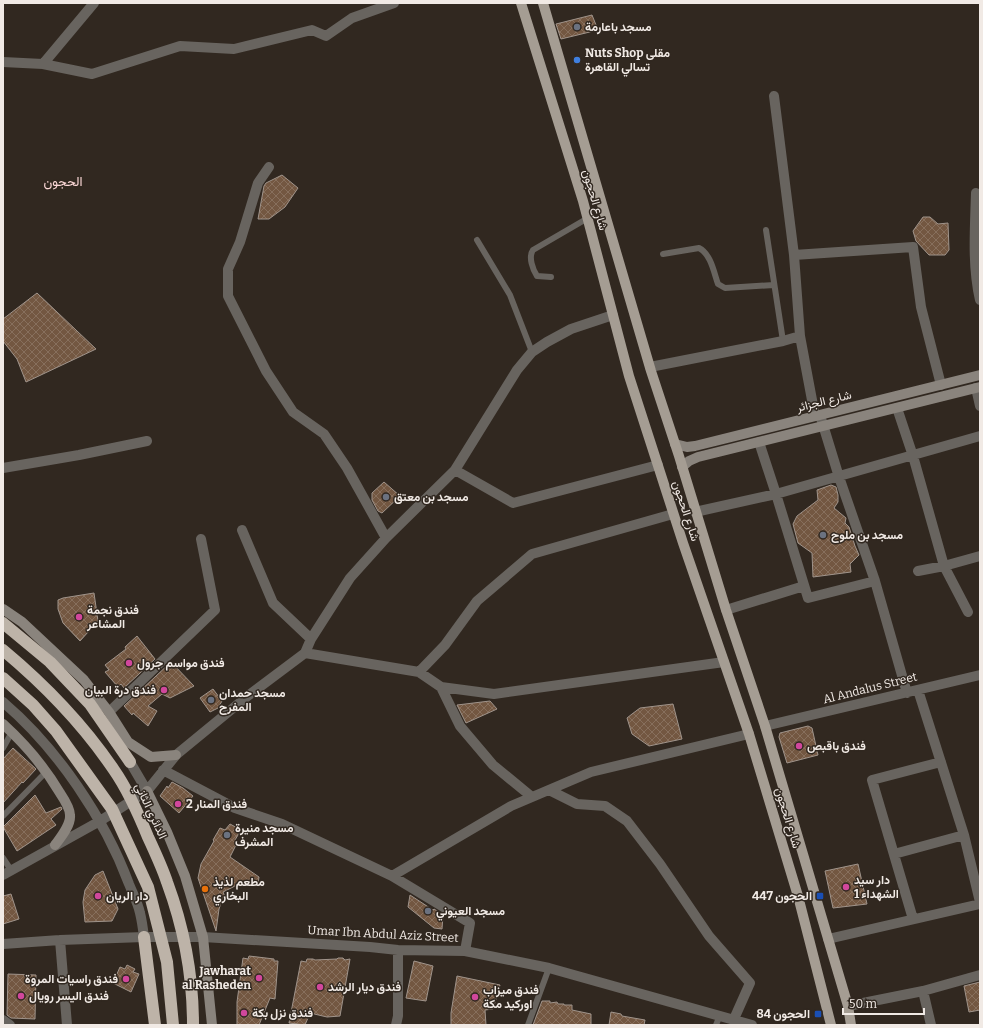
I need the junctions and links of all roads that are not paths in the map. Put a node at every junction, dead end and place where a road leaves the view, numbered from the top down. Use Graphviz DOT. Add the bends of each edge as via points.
graph roads {
  1 [pos="94,3"];
  2 [pos="394,3"];
  3 [pos="521,3"];
  4 [pos="543,3"];
  5 [pos="3,62"];
  6 [pos="43,64"];
  7 [pos="774,96"];
  8 [pos="269,167"];
  9 [pos="976,193"];
  10 [pos="588,218"];
  11 [pos="766,230"];
  12 [pos="477,240"];
  13 [pos="663,254"];
  14 [pos="794,255"];
  15 [pos="551,277"];
  16 [pos="774,285"];
  17 [pos="980,300"];
  18 [pos="613,315"];
  19 [pos="800,336"];
  20 [pos="783,341"];
  21 [pos="532,352"];
  22 [pos="650,367"];
  23 [pos="980,375"];
  24 [pos="940,385"];
  25 [pos="978,388"];
  26 [pos="980,406"];
  27 [pos="898,408"];
  28 [pos="818,416"];
  29 [pos="824,426"];
  30 [pos="980,436"];
  31 [pos="147,442"];
  32 [pos="759,442"];
  33 [pos="675,444"];
  34 [pos="913,456"];
  35 [pos="658,465"];
  36 [pos="682,467"];
  37 [pos="3,468"];
  38 [pos="454,470"];
  39 [pos="839,477"];
  40 [pos="776,494"];
  41 [pos="695,512"];
  42 [pos="673,514"];
  43 [pos="242,530"];
  44 [pos="386,538"];
  45 [pos="201,539"];
  46 [pos="980,556"];
  47 [pos="944,566"];
  48 [pos="918,571"];
  49 [pos="874,581"];
  50 [pos="804,586"];
  51 [pos="3,609"];
  52 [pos="726,610"];
  53 [pos="968,612"];
  54 [pos="3,623"];
  55 [pos="311,639"];
  56 [pos="3,650"];
  57 [pos="305,653"];
  58 [pos="724,662"];
  59 [pos="419,672"];
  60 [pos="980,675"];
  61 [pos="3,678"];
  62 [pos="441,687"];
  63 [pos="918,690"];
  64 [pos="907,693"];
  65 [pos="3,702"];
  66 [pos="109,712"];
  67 [pos="3,724"];
  68 [pos="765,726"];
  69 [pos="12,732"];
  70 [pos="749,734"];
  71 [pos="128,742"];
  72 [pos="3,748"];
  73 [pos="176,755"];
  74 [pos="130,762"];
  75 [pos="941,762"];
  76 [pos="163,770"];
  77 [pos="46,772"];
  78 [pos="549,790"];
  79 [pos="147,791"];
  80 [pos="532,797"];
  81 [pos="3,816"];
  82 [pos="100,821"];
  83 [pos="964,835"];
  84 [pos="55,845"];
  85 [pos="894,854"];
  86 [pos="3,858"];
  87 [pos="7,872"];
  88 [pos="392,876"];
  89 [pos="980,903"];
  90 [pos="913,919"];
  91 [pos="144,937"];
  92 [pos="203,938"];
  93 [pos="828,939"];
  94 [pos="60,940"];
  95 [pos="3,944"];
  96 [pos="398,950"];
  97 [pos="465,951"];
  98 [pos="549,968"];
  99 [pos="980,975"];
  100 [pos="923,991"];
  101 [pos="848,1006"];
  102 [pos="734,1019"];
  103 [pos="3,1020"];
  104 [pos="718,1020"];
  105 [pos="10,1025"];
  106 [pos="67,1025"];
  107 [pos="155,1025"];
  108 [pos="173,1025"];
  109 [pos="193,1025"];
  110 [pos="212,1025"];
  111 [pos="396,1025"];
  112 [pos="528,1025"];
  113 [pos="752,1025"];
  114 [pos="831,1025"];
  115 [pos="852,1025"];
  116 [pos="931,1025"];
  1 -- 6 [label="street"];
  2 -- 6 [label="street" via="352,18 326,36 312,30 234,49 180,46 92,74"];
  3 -- 10 [label="main road, شارع الحجون"];
  4 -- 22 [label="main road, شارع الحجون"];
  5 -- 6 [label="street"];
  7 -- 14 [label="street"];
  8 -- 44 [label="street" via="258,183 240,242 228,269 228,296 266,371 293,412 324,434 348,468"];
  9 -- 17 [label="street" via="975,248"];
  10 -- 15 [label="lane" via="530,253 537,276"];
  10 -- 18 [label="main road, شارع الحجون"];
  11 -- 16 [label="lane"];
  12 -- 21 [label="lane" via="510,295"];
  13 -- 16 [label="lane" via="699,248 703,250 709,257 718,284 725,288"];
  14 -- 19 [label="street"];
  14 -- 24 [label="street" via="913,247 922,307"];
  16 -- 20 [label="lane"];
  18 -- 21 [label="street" via="571,329"];
  18 -- 35 [label="main road, شارع الحجون" via="629,376"];
  19 -- 20 [label="street"];
  19 -- 28 [label="street"];
  20 -- 22 [label="street"];
  21 -- 38 [label="street" via="517,370"];
  22 -- 33 [label="main road, شارع الحجون"];
  23 -- 24 [label="street, شارع الجزائر"];
  24 -- 28 [label="street, شارع الجزائر"];
  25 -- 26 [label="street"];
  25 -- 27 [label="street, شارع الجزائر"];
  27 -- 29 [label="street, شارع الجزائر"];
  27 -- 34 [label="street"];
  28 -- 29 [label="street"];
  28 -- 33 [label="street, شارع الجزائر" via="695,446"];
  29 -- 32 [label="street, شارع الجزائر"];
  29 -- 39 [label="street"];
  30 -- 34 [label="street"];
  31 -- 37 [label="street"];
  32 -- 36 [label="street, شارع الجزائر" via="693,459"];
  32 -- 40 [label="street"];
  33 -- 36 [label="main road, شارع الحجون"];
  34 -- 39 [label="street"];
  34 -- 47 [label="street"];
  35 -- 38 [label="street" via="513,502"];
  35 -- 42 [label="main road, شارع الحجون"];
  36 -- 41 [label="main road, شارع الحجون"];
  38 -- 44 [label="street"];
  39 -- 40 [label="street"];
  39 -- 49 [label="street"];
  40 -- 41 [label="street"];
  40 -- 50 [label="street"];
  41 -- 52 [label="main road, شارع الحجون"];
  42 -- 58 [label="main road, شارع الحجون"];
  42 -- 59 [label="street" via="532,554 477,601 445,645"];
  43 -- 55 [label="street" via="273,603"];
  44 -- 55 [label="street" via="350,578"];
  45 -- 66 [label="street" via="214,610"];
  46 -- 47 [label="street"];
  47 -- 48 [label="street"];
  47 -- 53 [label="street"];
  49 -- 50 [label="street" via="808,598"];
  49 -- 64 [label="street"];
  50 -- 52 [label="street"];
  51 -- 66 [label="street" via="22,622 84,680"];
  52 -- 68 [label="main road, شارع الحجون"];
  54 -- 74 [label="highway" via="50,662 90,704"];
  55 -- 57 [label="street"];
  56 -- 109 [label="highway, الدائري الثاني, bridge" via="62,704 115,770 136,809 167,882 180,922 189,963"];
  57 -- 59 [label="street"];
  57 -- 73 [label="street"];
  58 -- 62 [label="street" via="494,694"];
  58 -- 70 [label="main road, شارع الحجون"];
  59 -- 62 [label="street"];
  60 -- 63 [label="street, Al Andalus Street"];
  61 -- 108 [label="highway, bridge" via="33,705 56,731 112,809 148,887 167,962"];
  62 -- 80 [label="street" via="460,726 493,765"];
  63 -- 64 [label="street, Al Andalus Street"];
  63 -- 75 [label="street"];
  64 -- 68 [label="street, Al Andalus Street"];
  65 -- 82 [label="street" via="43,743"];
  66 -- 71 [label="street"];
  67 -- 69 [label="street"];
  68 -- 93 [label="main road, شارع الحجون"];
  69 -- 72 [label="lane"];
  69 -- 77 [label="street" via="38,759"];
  70 -- 78 [label="street" via="591,772"];
  70 -- 114 [label="main road, شارع الحجون" via="798,896"];
  71 -- 73 [label="street" via="151,757"];
  71 -- 74 [label="street"];
  73 -- 76 [label="street"];
  74 -- 79 [label="street"];
  75 -- 83 [label="street"];
  75 -- 85 [label="street" via="872,780"];
  76 -- 79 [label="street"];
  76 -- 88 [label="street" via="235,808 282,824"];
  77 -- 81 [label="lane"];
  77 -- 84 [label="street" via="67,804 70,815 66,831"];
  78 -- 80 [label="street"];
  78 -- 102 [label="street" via="577,804 605,806 627,821 709,936 750,983"];
  79 -- 82 [label="street"];
  79 -- 92 [label="street" via="185,876"];
  80 -- 88 [label="street" via="511,806"];
  82 -- 84 [label="street"];
  82 -- 91 [label="street" via="122,865 140,912"];
  83 -- 85 [label="street"];
  83 -- 89 [label="street"];
  84 -- 87 [label="street"];
  85 -- 90 [label="street"];
  86 -- 87 [label="lane"];
  88 -- 97 [label="street" via="470,924"];
  89 -- 90 [label="street"];
  90 -- 93 [label="street"];
  91 -- 92 [label="street, Umar Ibn Abdul Aziz Street"];
  91 -- 94 [label="street, Umar Ibn Abdul Aziz Street"];
  91 -- 107 [label="highway"];
  92 -- 96 [label="street, Umar Ibn Abdul Aziz Street"];
  92 -- 110 [label="street"];
  93 -- 101 [label="main road, شارع الحجون"];
  94 -- 95 [label="street, Umar Ibn Abdul Aziz Street"];
  94 -- 106 [label="street"];
  96 -- 97 [label="street, Umar Ibn Abdul Aziz Street"];
  96 -- 111 [label="street"];
  97 -- 98 [label="street, Umar Ibn Abdul Aziz Street"];
  98 -- 104 [label="street, Umar Ibn Abdul Aziz Street"];
  98 -- 112 [label="lane"];
  99 -- 100 [label="street"];
  100 -- 101 [label="street"];
  100 -- 116 [label="street"];
  101 -- 115 [label="main road, شارع الحجون"];
  102 -- 104 [label="street, Umar Ibn Abdul Aziz Street"];
  102 -- 113 [label="street, Umar Ibn Abdul Aziz Street"];
  103 -- 105 [label="street"];
}
